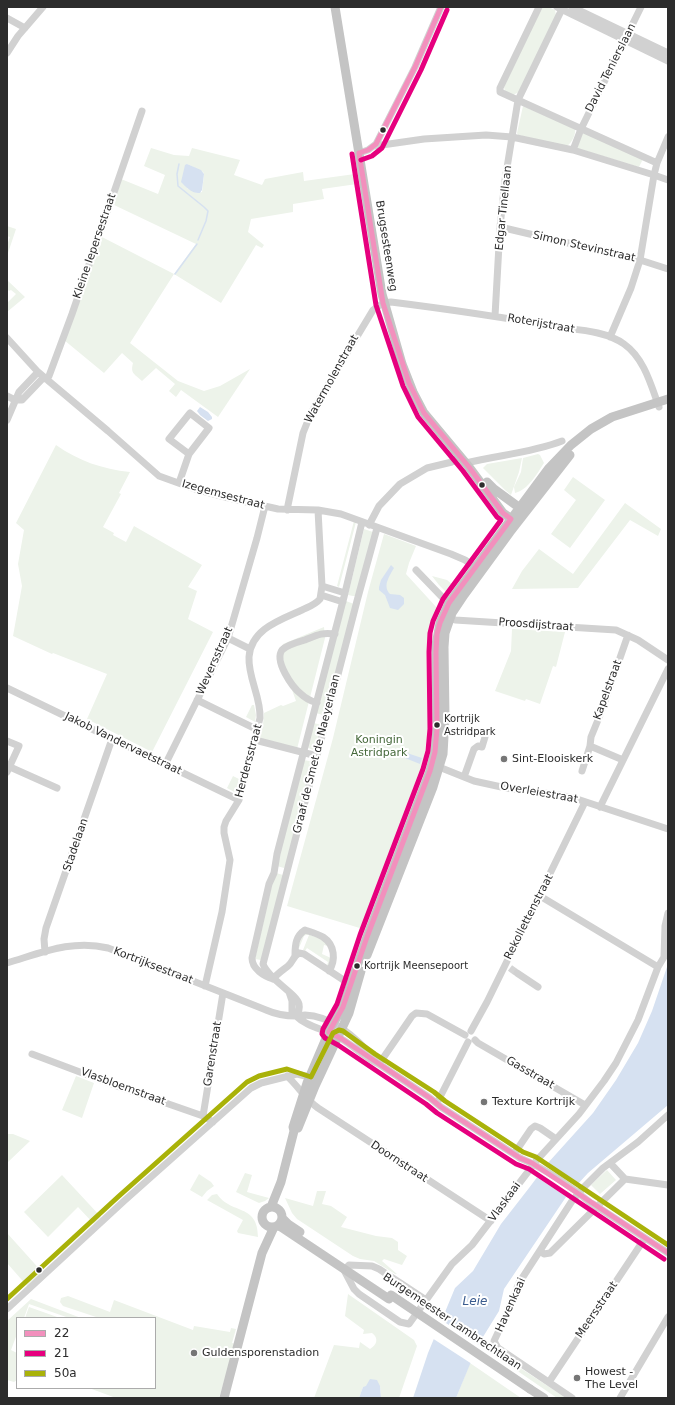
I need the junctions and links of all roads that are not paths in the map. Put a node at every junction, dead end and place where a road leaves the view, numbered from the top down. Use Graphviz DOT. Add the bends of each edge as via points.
graph roads {
  1 [pos="43,7"];
  2 [pos="335,7"];
  3 [pos="441,7"];
  4 [pos="539,7"];
  5 [pos="572,7"];
  6 [pos="641,7"];
  7 [pos="560,8"];
  8 [pos="7,18"];
  9 [pos="25,28"];
  10 [pos="627,37"];
  11 [pos="7,53"];
  12 [pos="668,53"];
  13 [pos="668,61"];
  14 [pos="518,100"];
  15 [pos="142,111"];
  16 [pos="581,129"];
  17 [pos="512,137"];
  18 [pos="668,137"];
  19 [pos="375,146"];
  20 [pos="573,150"];
  21 [pos="359,153"];
  22 [pos="657,163"];
  23 [pos="654,175"];
  24 [pos="668,180"];
  25 [pos="500,227"];
  26 [pos="640,260"];
  27 [pos="668,269"];
  28 [pos="383,303"];
  29 [pos="495,316"];
  30 [pos="610,337"];
  31 [pos="7,338"];
  32 [pos="38,372"];
  33 [pos="45,378"];
  34 [pos="7,396"];
  35 [pos="668,399"];
  36 [pos="15,400"];
  37 [pos="661,404"];
  38 [pos="7,420"];
  39 [pos="562,441"];
  40 [pos="189,454"];
  41 [pos="465,462"];
  42 [pos="179,483"];
  43 [pos="265,506"];
  44 [pos="287,510"];
  45 [pos="318,510"];
  46 [pos="522,510"];
  47 [pos="514,521"];
  48 [pos="365,523"];
  49 [pos="377,528"];
  50 [pos="478,569"];
  51 [pos="416,570"];
  52 [pos="322,586"];
  53 [pos="321,595"];
  54 [pos="344,597"];
  55 [pos="357,601"];
  56 [pos="452,605"];
  57 [pos="447,616"];
  58 [pos="335,634"];
  59 [pos="628,635"];
  60 [pos="228,638"];
  61 [pos="250,649"];
  62 [pos="668,660"];
  63 [pos="668,669"];
  64 [pos="7,688"];
  65 [pos="197,700"];
  66 [pos="317,703"];
  67 [pos="258,730"];
  68 [pos="485,737"];
  69 [pos="112,739"];
  70 [pos="7,740"];
  71 [pos="255,740"];
  72 [pos="590,746"];
  73 [pos="304,752"];
  74 [pos="316,756"];
  75 [pos="623,760"];
  76 [pos="165,765"];
  77 [pos="436,766"];
  78 [pos="8,770"];
  79 [pos="582,771"];
  80 [pos="464,777"];
  81 [pos="57,788"];
  82 [pos="239,800"];
  83 [pos="585,802"];
  84 [pos="600,806"];
  85 [pos="668,829"];
  86 [pos="275,869"];
  87 [pos="287,872"];
  88 [pos="540,896"];
  89 [pos="668,913"];
  90 [pos="44,952"];
  91 [pos="295,955"];
  92 [pos="7,963"];
  93 [pos="658,967"];
  94 [pos="329,971"];
  95 [pos="517,973"];
  96 [pos="273,979"];
  97 [pos="351,983"];
  98 [pos="205,986"];
  99 [pos="538,987"];
  100 [pos="223,992"];
  101 [pos="294,1016"];
  102 [pos="331,1028"];
  103 [pos="340,1033"];
  104 [pos="470,1037"];
  105 [pos="32,1054"];
  106 [pos="379,1064"];
  107 [pos="288,1076"];
  108 [pos="312,1081"];
  109 [pos="305,1098"];
  110 [pos="437,1103"];
  111 [pos="585,1105"];
  112 [pos="668,1115"];
  113 [pos="203,1116"];
  114 [pos="213,1122"];
  115 [pos="556,1139"];
  116 [pos="517,1156"];
  117 [pos="610,1164"];
  118 [pos="625,1179"];
  119 [pos="668,1186"];
  120 [pos="594,1205"];
  121 [pos="276,1216"];
  122 [pos="491,1221"];
  123 [pos="308,1237"];
  124 [pos="645,1238"];
  125 [pos="540,1251"];
  126 [pos="668,1253"];
  127 [pos="346,1268"];
  128 [pos="426,1300"];
  129 [pos="7,1309"];
  130 [pos="668,1317"];
  131 [pos="400,1322"];
  132 [pos="549,1382"];
  133 [pos="531,1393"];
  134 [pos="224,1398"];
  135 [pos="544,1398"];
  136 [pos="572,1398"];
  137 [pos="620,1398"];
  1 -- 9 [label="street"];
  2 -- 21 [label="main road, Brugsesteenweg"];
  3 -- 19 [label="street" via="415,67"];
  4 -- 14 [label="street" via="500,88 502,94"];
  5 -- 10 [label="street"];
  6 -- 10 [label="street, David Tenierslaan"];
  7 -- 10 [label="street"];
  7 -- 14 [label="street, Edgar Tinellaan"];
  8 -- 9 [label="street"];
  9 -- 11 [label="street"];
  10 -- 12 [label="street"];
  10 -- 13 [label="street"];
  10 -- 16 [label="street, David Tenierslaan"];
  14 -- 16 [label="street"];
  14 -- 17 [label="street, Edgar Tinellaan"];
  15 -- 33 [label="street, Kleine Iepersestraat" via="72,314"];
  16 -- 20 [label="street, David Tenierslaan"];
  16 -- 22 [label="street"];
  17 -- 19 [label="street" via="486,135 424,139"];
  17 -- 20 [label="street"];
  17 -- 25 [label="street, Edgar Tinellaan"];
  18 -- 22 [label="street"];
  19 -- 21 [label="street"];
  20 -- 23 [label="street"];
  21 -- 28 [label="main road, Brugsesteenweg"];
  22 -- 23 [label="street"];
  23 -- 24 [label="street"];
  23 -- 26 [label="street"];
  25 -- 26 [label="street, Simon Stevinstraat"];
  25 -- 29 [label="street, Edgar Tinellaan"];
  26 -- 27 [label="street, Simon Stevinstraat"];
  26 -- 30 [label="street"];
  28 -- 29 [label="street, Roterijstraat"];
  28 -- 41 [label="main road, Brugsesteenweg" via="402,364 418,402 434,426"];
  28 -- 44 [label="street, Watermolenstraat" via="373,310 311,413 303,433"];
  29 -- 30 [label="street, Roterijstraat"];
  30 -- 37 [label="street, Roterijstraat" via="634,352"];
  31 -- 32 [label="street, Izegemsestraat"];
  32 -- 33 [label="street, Izegemsestraat"];
  32 -- 36 [label="street"];
  33 -- 36 [label="street, Kleine Iepersestraat" via="25,398"];
  33 -- 42 [label="street, Izegemsestraat" via="159,476"];
  34 -- 36 [label="street"];
  35 -- 37 [label="main road"];
  36 -- 38 [label="street"];
  37 -- 46 [label="main road" via="612,417 579,438 549,468"];
  39 -- 41 [label="street, Graaf de Smet de Naeyerlaan" via="523,452"];
  40 -- 40 [label="street" via="211,426 191,410 169,439"];
  40 -- 42 [label="street"];
  41 -- 46 [label="main road, Brugsesteenweg"];
  41 -- 47 [label="main road, Brugsesteenweg" via="503,513"];
  41 -- 48 [label="street, Graaf de Smet de Naeyerlaan" via="452,462 427,468 400,484"];
  42 -- 43 [label="street, Izegemsestraat"];
  43 -- 44 [label="street, Izegemsestraat"];
  43 -- 60 [label="street, Weversstraat"];
  44 -- 45 [label="street, Izegemsestraat"];
  45 -- 48 [label="street, Izegemsestraat" via="341,514"];
  45 -- 52 [label="street"];
  46 -- 47 [label="main road"];
  47 -- 50 [label="main road"];
  48 -- 49 [label="street, Izegemsestraat"];
  48 -- 54 [label="street, Graaf de Smet de Naeyerlaan"];
  49 -- 50 [label="street, Izegemsestraat" via="451,554"];
  49 -- 55 [label="street, Graaf de Smet de Naeyerlaan"];
  50 -- 56 [label="main road"];
  51 -- 56 [label="street"];
  52 -- 53 [label="street"];
  52 -- 54 [label="street"];
  53 -- 54 [label="street"];
  53 -- 61 [label="street" via="318,602 313,605 265,628"];
  54 -- 55 [label="street"];
  54 -- 58 [label="street, Graaf de Smet de Naeyerlaan"];
  55 -- 74 [label="street, Graaf de Smet de Naeyerlaan"];
  56 -- 57 [label="main road"];
  57 -- 59 [label="street, Proosdijstraat" via="455,620 616,630"];
  57 -- 77 [label="main road" via="444,647 443,754"];
  58 -- 66 [label="street, Graaf de Smet de Naeyerlaan"];
  58 -- 66 [label="street, Graaf de Smet de Naeyerlaan" via="323,632 284,648 280,655 292,684 301,694"];
  59 -- 62 [label="street, Proosdijstraat"];
  59 -- 72 [label="street, Kapelstraat"];
  60 -- 61 [label="street"];
  60 -- 65 [label="street, Weversstraat"];
  61 -- 67 [label="street, Herdersstraat" via="250,665 260,716"];
  63 -- 75 [label="street"];
  64 -- 69 [label="street, Jakob Vandervaetstraat"];
  65 -- 67 [label="street"];
  65 -- 76 [label="street, Weversstraat"];
  66 -- 73 [label="street, Graaf de Smet de Naeyerlaan"];
  67 -- 71 [label="street, Herdersstraat"];
  68 -- 80 [label="street" via="482,747 474,749"];
  69 -- 76 [label="street, Jakob Vandervaetstraat"];
  69 -- 90 [label="street, Stadelaan" via="46,928"];
  70 -- 78 [label="street" via="19,746"];
  71 -- 73 [label="street"];
  71 -- 82 [label="street, Herdersstraat"];
  72 -- 75 [label="street"];
  72 -- 79 [label="street, Kapelstraat"];
  73 -- 74 [label="street"];
  73 -- 86 [label="street, Graaf de Smet de Naeyerlaan"];
  74 -- 87 [label="street, Graaf de Smet de Naeyerlaan"];
  75 -- 84 [label="street"];
  76 -- 82 [label="street, Jakob Vandervaetstraat"];
  77 -- 80 [label="street, Overleiestraat"];
  77 -- 97 [label="main road"];
  77 -- 103 [label="main road"];
  78 -- 81 [label="street"];
  80 -- 83 [label="street, Overleiestraat" via="506,788 559,795"];
  82 -- 98 [label="street, Herdersstraat" via="224,827 230,860 229,873"];
  83 -- 84 [label="street, Overleiestraat"];
  83 -- 88 [label="street, Rekollettenstraat"];
  84 -- 85 [label="street, Overleiestraat"];
  86 -- 87 [label="street"];
  86 -- 96 [label="street, Graaf de Smet de Naeyerlaan" via="252,958 255,967 266,977"];
  87 -- 96 [label="street, Graaf de Smet de Naeyerlaan" via="264,964"];
  88 -- 93 [label="street"];
  88 -- 104 [label="street, Rekollettenstraat"];
  89 -- 93 [label="street, Vlaskaai" via="664,957"];
  90 -- 92 [label="street, Kortrijksestraat"];
  90 -- 98 [label="street, Kortrijksestraat" via="70,945 99,946"];
  91 -- 94 [label="street" via="304,954"];
  91 -- 94 [label="street" via="300,934 306,930 324,938 332,947 334,955"];
  91 -- 96 [label="street" via="289,965"];
  93 -- 111 [label="street, Vlaskaai" via="638,1020 616,1063"];
  94 -- 97 [label="street"];
  95 -- 99 [label="street"];
  96 -- 101 [label="street, Graaf de Smet de Naeyerlaan" via="299,1002 300,1010"];
  97 -- 102 [label="main road"];
  98 -- 100 [label="street, Kortrijksestraat"];
  100 -- 101 [label="street, Kortrijksestraat" via="268,1011"];
  100 -- 113 [label="street, Garenstraat"];
  101 -- 102 [label="street, Kortrijksestraat" via="316,1017"];
  102 -- 103 [label="street, Kortrijksestraat"];
  102 -- 108 [label="main road"];
  103 -- 106 [label="street, Kortrijksestraat"];
  103 -- 108 [label="main road"];
  104 -- 106 [label="street, Gasstraat" via="427,1014 416,1013"];
  104 -- 110 [label="street, Rekollettenstraat"];
  104 -- 111 [label="street, Gasstraat"];
  105 -- 113 [label="street, Vlasbloemstraat"];
  106 -- 110 [label="street, Kortrijksestraat"];
  107 -- 108 [label="street" via="296,1074"];
  107 -- 109 [label="street, Doornstraat"];
  107 -- 114 [label="street" via="254,1086"];
  108 -- 109 [label="main road"];
  109 -- 121 [label="main road" via="293,1127"];
  109 -- 122 [label="street, Doornstraat"];
  110 -- 116 [label="street, Kortrijksestraat"];
  111 -- 115 [label="street, Vlaskaai"];
  112 -- 117 [label="street, Havenkaai"];
  113 -- 114 [label="street, Vlasbloemstraat"];
  114 -- 129 [label="street"];
  115 -- 116 [label="street" via="535,1126"];
  115 -- 122 [label="street, Vlaskaai" via="513,1190"];
  116 -- 120 [label="street, Kortrijksestraat, bridge"];
  117 -- 118 [label="street"];
  117 -- 125 [label="street, Havenkaai" via="603,1168 572,1201"];
  118 -- 119 [label="street"];
  118 -- 120 [label="street"];
  120 -- 124 [label="street, Kortrijksestraat"];
  120 -- 125 [label="street" via="550,1253 544,1254"];
  121 -- 123 [label="main road, Burgemeester Lambrechtlaan"];
  121 -- 123 [label="main road" via="284,1210 290,1220"];
  121 -- 127 [label="main road, Burgemeester Lambrechtlaan" via="281,1227"];
  121 -- 134 [label="main road" via="262,1238 262,1253"];
  122 -- 128 [label="street, Vlaskaai" via="472,1245 452,1264"];
  123 -- 127 [label="main road, Burgemeester Lambrechtlaan"];
  124 -- 126 [label="street, Kortrijksestraat"];
  124 -- 132 [label="street, Meersstraat"];
  125 -- 132 [label="street, Havenkaai" via="519,1283 494,1343"];
  127 -- 128 [label="street, Burgemeester Lambrechtlaan" via="350,1265 372,1266"];
  127 -- 131 [label="street, Burgemeester Lambrechtlaan" via="358,1294"];
  127 -- 133 [label="main road, Burgemeester Lambrechtlaan"];
  128 -- 131 [label="street, Vlaskaai" via="409,1324"];
  130 -- 137 [label="street"];
  132 -- 136 [label="street"];
  133 -- 135 [label="main road, Burgemeester Lambrechtlaan"];
}
